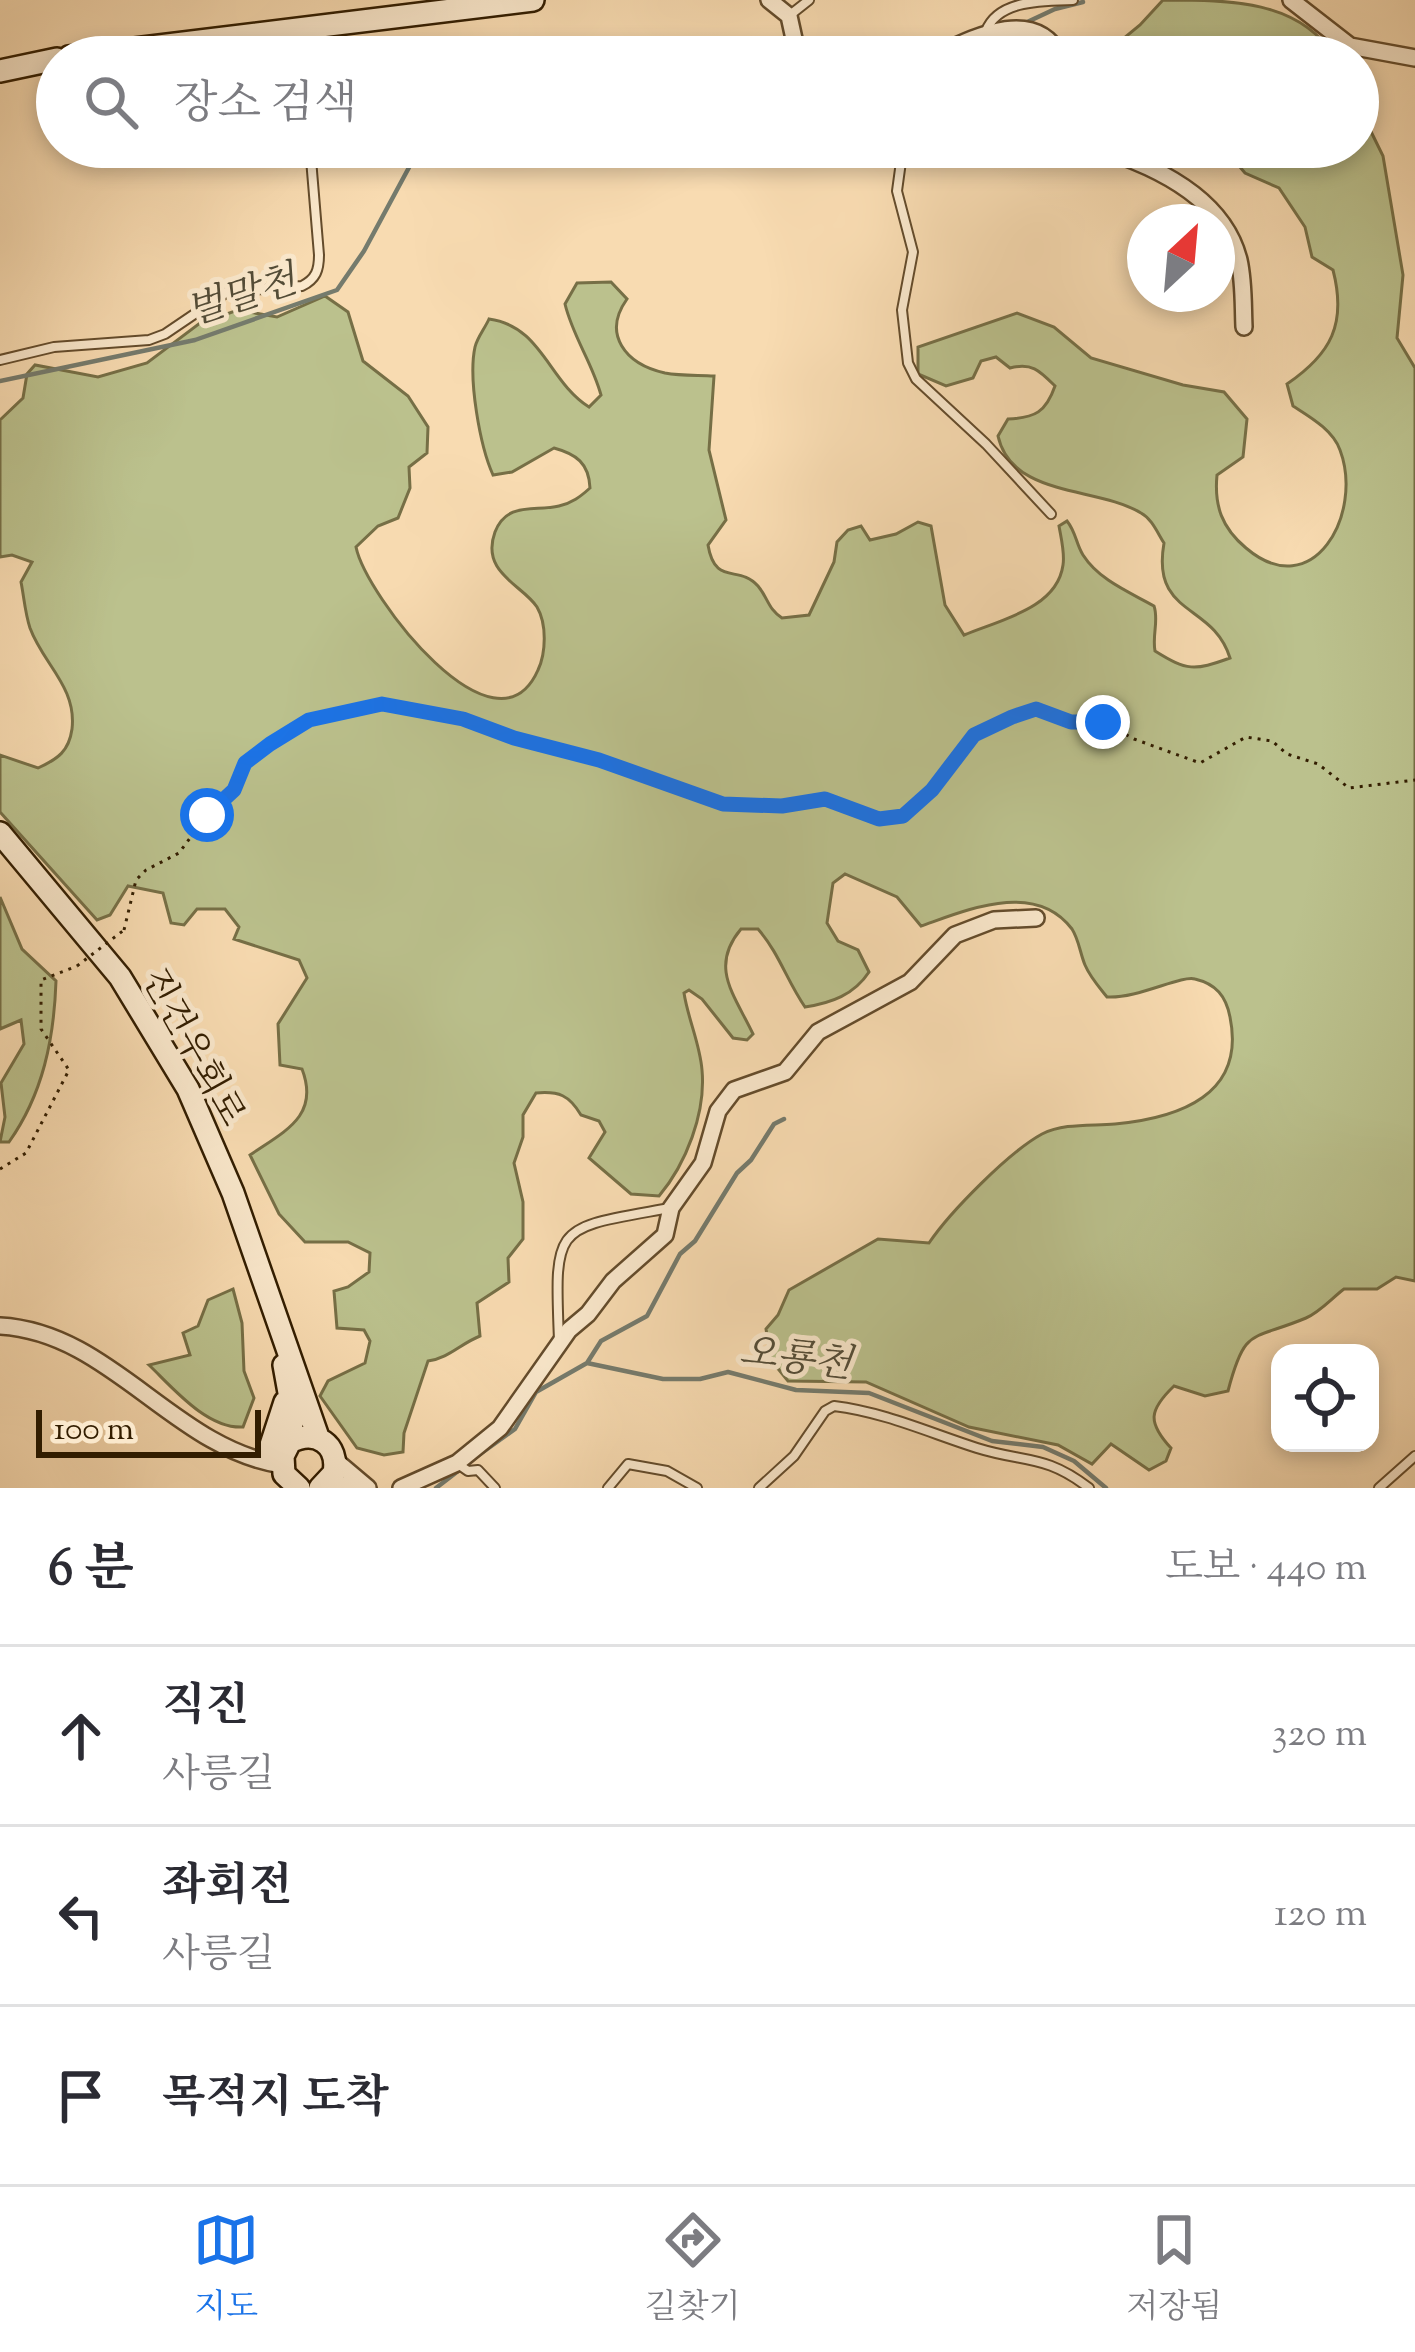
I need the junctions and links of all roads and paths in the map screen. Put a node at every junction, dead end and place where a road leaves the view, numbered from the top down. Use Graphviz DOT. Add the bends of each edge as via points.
graph roads {
  1 [pos="533,0"];
  2 [pos="769,0"];
  3 [pos="809,0"];
  4 [pos="1072,0"];
  5 [pos="1291,0"];
  6 [pos="789,16"];
  7 [pos="299,31"];
  8 [pos="986,32"];
  9 [pos="255,36"];
  10 [pos="300,36"];
  11 [pos="794,36"];
  12 [pos="978,36"];
  13 [pos="1040,36"];
  14 [pos="1338,36"];
  15 [pos="1379,51"];
  16 [pos="1415,58"];
  17 [pos="36,63"];
  18 [pos="0,71"];
  19 [pos="312,168"];
  20 [pos="900,168"];
  21 [pos="1150,168"];
  22 [pos="1244,327"];
  23 [pos="0,360"];
  24 [pos="1051,514"];
  25 [pos="1415,779"];
  26 [pos="0,833"];
  27 [pos="1036,918"];
  28 [pos="0,1169"];
  29 [pos="671,1208"];
  30 [pos="277,1323"];
  31 [pos="0,1326"];
  32 [pos="559,1342"];
  33 [pos="318,1437"];
  34 [pos="282,1451"];
  35 [pos="1415,1456"];
  36 [pos="461,1466"];
  37 [pos="327,1480"];
  38 [pos="298,1488"];
  39 [pos="352,1488"];
  40 [pos="368,1488"];
  41 [pos="401,1488"];
  42 [pos="495,1488"];
  43 [pos="608,1488"];
  44 [pos="697,1488"];
  45 [pos="759,1488"];
  46 [pos="1089,1488"];
  47 [pos="1379,1488"];
  1 -- 7 [label="main road"];
  2 -- 6 [label="street"];
  3 -- 6 [label="lane"];
  4 -- 8 [label="lane" via="1007,6"];
  5 -- 14 [label="street"];
  6 -- 11 [label="street"];
  7 -- 9 [label="main road"];
  7 -- 10 [label="lane"];
  8 -- 12 [label="street"];
  8 -- 13 [label="street"];
  15 -- 16 [label="street"];
  17 -- 18 [label="main road"];
  19 -- 23 [label="lane" via="320,255 312,281 227,292 149,340 54,346"];
  20 -- 24 [label="lane" via="897,190 913,252 902,310 908,363"];
  21 -- 22 [label="street" via="1224,225 1239,259"];
  25 -- 28 [label="path, bridge" via="1349,788 1318,764 1246,737 1200,763 1103,722 1071,722 1036,709 974,735 903,816 879,819 825,799 723,804 463,719 382,704 309,720 245,763 234,790 179,853 136,880 124,931 77,966 41,980 41,1029 69,1070 26,1154"];
  26 -- 30 [label="main road, 진건우회로" via="120,977 163,1042 208,1130"];
  27 -- 29 [label="street" via="994,920 955,935 910,982 818,1032 785,1072 734,1090 718,1111 703,1163"];
  29 -- 32 [label="street" via="664,1235"];
  29 -- 32 [label="lane" via="573,1232 556,1264"];
  30 -- 33 [label="main road, 진건우회로"];
  30 -- 34 [label="main road, 진건우회로" via="293,1415"];
  31 -- 34 [label="street" via="102,1363 206,1439 237,1452"];
  32 -- 36 [label="street" via="500,1428"];
  33 -- 34 [label="main road" via="300,1437"];
  33 -- 37 [label="main road, 진건우회로" via="332,1448"];
  34 -- 38 [label="main road"];
  35 -- 47 [label="lane"];
  36 -- 41 [label="street"];
  36 -- 42 [label="lane"];
  37 -- 39 [label="street"];
  37 -- 40 [label="street"];
  43 -- 44 [label="lane" via="628,1464 667,1471"];
  45 -- 46 [label="lane" via="834,1406 1038,1459"];
}
